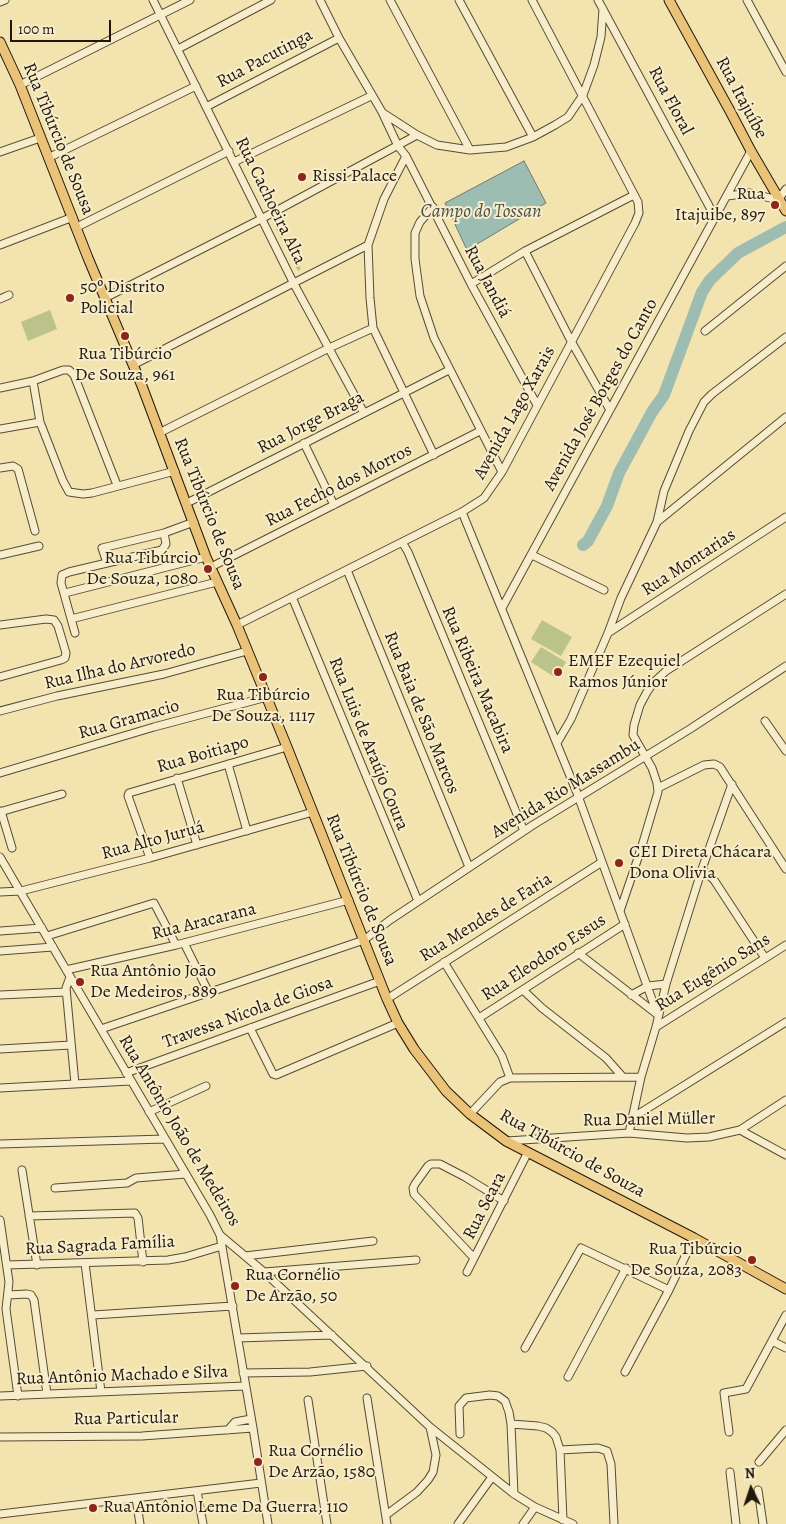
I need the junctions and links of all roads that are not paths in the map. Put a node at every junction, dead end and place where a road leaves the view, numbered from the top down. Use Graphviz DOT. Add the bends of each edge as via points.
graph roads {
  1 [pos="5,0"];
  2 [pos="153,0"];
  3 [pos="190,0"];
  4 [pos="271,0"];
  5 [pos="320,0"];
  6 [pos="390,0"];
  7 [pos="459,0"];
  8 [pos="532,0"];
  9 [pos="598,0"];
  10 [pos="669,0"];
  11 [pos="747,0"];
  12 [pos="0,2"];
  13 [pos="603,9"];
  14 [pos="160,14"];
  15 [pos="339,38"];
  16 [pos="0,42"];
  17 [pos="178,49"];
  18 [pos="786,72"];
  19 [pos="20,85"];
  20 [pos="196,86"];
  21 [pos="583,95"];
  22 [pos="371,96"];
  23 [pos="206,107"];
  24 [pos="382,112"];
  25 [pos="417,135"];
  26 [pos="533,137"];
  27 [pos="40,138"];
  28 [pos="398,146"];
  29 [pos="470,150"];
  30 [pos="229,151"];
  31 [pos="0,152"];
  32 [pos="751,152"];
  33 [pos="406,156"];
  34 [pos="48,158"];
  35 [pos="234,162"];
  36 [pos="786,189"];
  37 [pos="634,195"];
  38 [pos="727,196"];
  39 [pos="778,200"];
  40 [pos="432,207"];
  41 [pos="786,211"];
  42 [pos="73,217"];
  43 [pos="715,217"];
  44 [pos="261,218"];
  45 [pos="77,227"];
  46 [pos="0,245"];
  47 [pos="368,245"];
  48 [pos="525,251"];
  49 [pos="786,266"];
  50 [pos="294,284"];
  51 [pos="471,284"];
  52 [pos="9,295"];
  53 [pos="105,298"];
  54 [pos="0,299"];
  55 [pos="373,328"];
  56 [pos="704,332"];
  57 [pos="786,337"];
  58 [pos="571,341"];
  59 [pos="330,348"];
  60 [pos="133,365"];
  61 [pos="449,370"];
  62 [pos="33,381"];
  63 [pos="0,388"];
  64 [pos="403,393"];
  65 [pos="537,405"];
  66 [pos="610,410"];
  67 [pos="364,412"];
  68 [pos="786,417"];
  69 [pos="40,422"];
  70 [pos="0,429"];
  71 [pos="480,431"];
  72 [pos="159,433"];
  73 [pos="304,443"];
  74 [pos="434,455"];
  75 [pos="0,468"];
  76 [pos="175,471"];
  77 [pos="502,472"];
  78 [pos="117,485"];
  79 [pos="187,503"];
  80 [pos="334,505"];
  81 [pos="462,512"];
  82 [pos="786,517"];
  83 [pos="194,522"];
  84 [pos="657,522"];
  85 [pos="36,531"];
  86 [pos="164,533"];
  87 [pos="402,542"];
  88 [pos="39,546"];
  89 [pos="0,555"];
  90 [pos="532,555"];
  91 [pos="206,557"];
  92 [pos="107,563"];
  93 [pos="210,567"];
  94 [pos="346,570"];
  95 [pos="216,582"];
  96 [pos="604,590"];
  97 [pos="65,593"];
  98 [pos="786,594"];
  99 [pos="292,598"];
  100 [pos="502,608"];
  101 [pos="71,618"];
  102 [pos="0,625"];
  103 [pos="237,625"];
  104 [pos="75,633"];
  105 [pos="608,633"];
  106 [pos="247,651"];
  107 [pos="786,666"];
  108 [pos="0,677"];
  109 [pos="266,696"];
  110 [pos="0,711"];
  111 [pos="765,721"];
  112 [pos="558,743"];
  113 [pos="287,746"];
  114 [pos="785,746"];
  115 [pos="646,756"];
  116 [pos="228,764"];
  117 [pos="0,773"];
  118 [pos="177,778"];
  119 [pos="732,784"];
  120 [pos="658,788"];
  121 [pos="62,794"];
  122 [pos="579,797"];
  123 [pos="0,812"];
  124 [pos="313,812"];
  125 [pos="247,831"];
  126 [pos="524,831"];
  127 [pos="197,845"];
  128 [pos="12,848"];
  129 [pos="0,857"];
  130 [pos="150,858"];
  131 [pos="602,862"];
  132 [pos="469,867"];
  133 [pos="702,869"];
  134 [pos="786,869"];
  135 [pos="21,891"];
  136 [pos="0,892"];
  137 [pos="348,900"];
  138 [pos="418,901"];
  139 [pos="620,911"];
  140 [pos="625,924"];
  141 [pos="42,928"];
  142 [pos="0,931"];
  143 [pos="47,936"];
  144 [pos="364,940"];
  145 [pos="180,944"];
  146 [pos="786,945"];
  147 [pos="53,947"];
  148 [pos="0,951"];
  149 [pos="578,953"];
  150 [pos="765,958"];
  151 [pos="444,962"];
  152 [pos="66,970"];
  153 [pos="70,977"];
  154 [pos="380,981"];
  155 [pos="666,984"];
  156 [pos="648,986"];
  157 [pos="523,990"];
  158 [pos="208,991"];
  159 [pos="66,992"];
  160 [pos="0,995"];
  161 [pos="631,995"];
  162 [pos="387,999"];
  163 [pos="658,1016"];
  164 [pos="479,1018"];
  165 [pos="786,1022"];
  166 [pos="398,1023"];
  167 [pos="656,1027"];
  168 [pos="250,1028"];
  169 [pos="100,1029"];
  170 [pos="71,1046"];
  171 [pos="0,1049"];
  172 [pos="126,1073"];
  173 [pos="622,1076"];
  174 [pos="641,1076"];
  175 [pos="510,1078"];
  176 [pos="130,1081"];
  177 [pos="75,1084"];
  178 [pos="206,1086"];
  179 [pos="0,1088"];
  180 [pos="786,1100"];
  181 [pos="148,1112"];
  182 [pos="470,1114"];
  183 [pos="632,1118"];
  184 [pos="740,1130"];
  185 [pos="629,1133"];
  186 [pos="164,1139"];
  187 [pos="506,1140"];
  188 [pos="0,1144"];
  189 [pos="528,1152"];
  190 [pos="786,1155"];
  191 [pos="22,1170"];
  192 [pos="186,1174"];
  193 [pos="55,1188"];
  194 [pos="504,1202"];
  195 [pos="29,1216"];
  196 [pos="0,1220"];
  197 [pos="220,1235"];
  198 [pos="694,1238"];
  199 [pos="373,1241"];
  200 [pos="222,1246"];
  201 [pos="245,1256"];
  202 [pos="474,1258"];
  203 [pos="416,1260"];
  204 [pos="143,1262"];
  205 [pos="86,1263"];
  206 [pos="7,1265"];
  207 [pos="37,1265"];
  208 [pos="626,1268"];
  209 [pos="264,1272"];
  210 [pos="467,1272"];
  211 [pos="786,1288"];
  212 [pos="669,1290"];
  213 [pos="8,1295"];
  214 [pos="233,1306"];
  215 [pos="93,1315"];
  216 [pos="786,1316"];
  217 [pos="332,1334"];
  218 [pos="238,1338"];
  219 [pos="772,1342"];
  220 [pos="525,1348"];
  221 [pos="786,1348"];
  222 [pos="367,1366"];
  223 [pos="625,1372"];
  224 [pos="243,1373"];
  225 [pos="568,1377"];
  226 [pos="245,1386"];
  227 [pos="102,1392"];
  228 [pos="47,1394"];
  229 [pos="0,1396"];
  230 [pos="18,1396"];
  231 [pos="367,1398"];
  232 [pos="308,1400"];
  233 [pos="251,1419"];
  234 [pos="511,1424"];
  235 [pos="430,1427"];
  236 [pos="253,1428"];
  237 [pos="228,1430"];
  238 [pos="786,1430"];
  239 [pos="728,1432"];
  240 [pos="460,1434"];
  241 [pos="0,1437"];
  242 [pos="560,1450"];
  243 [pos="759,1462"];
  244 [pos="730,1472"];
  245 [pos="492,1477"];
  246 [pos="261,1483"];
  247 [pos="758,1490"];
  248 [pos="197,1491"];
  249 [pos="514,1494"];
  250 [pos="136,1498"];
  251 [pos="535,1507"];
  252 [pos="0,1514"];
  253 [pos="386,1515"];
  254 [pos="563,1520"];
  255 [pos="140,1524"];
  256 [pos="203,1524"];
  257 [pos="268,1524"];
  258 [pos="327,1524"];
  259 [pos="387,1524"];
  260 [pos="458,1524"];
  261 [pos="523,1524"];
  262 [pos="573,1524"];
  263 [pos="614,1524"];
  264 [pos="736,1524"];
  265 [pos="763,1524"];
  1 -- 12 [label="street"];
  2 -- 14 [label="street, Rua Cachoeira Alta"];
  3 -- 14 [label="street"];
  4 -- 17 [label="street"];
  5 -- 15 [label="street"];
  6 -- 29 [label="street"];
  7 -- 26 [label="street"];
  8 -- 21 [label="street, Avenida Lago Xarais"];
  9 -- 13 [label="street, Rua Floral"];
  10 -- 32 [label="main road, Rua Itajuíbe"];
  11 -- 18 [label="street"];
  13 -- 21 [label="street" via="601,37"];
  13 -- 43 [label="street, Rua Floral"];
  14 -- 17 [label="street, Rua Cachoeira Alta"];
  14 -- 19 [label="street"];
  15 -- 22 [label="street"];
  15 -- 23 [label="street, Rua Pacutinga"];
  16 -- 19 [label="main road, Rua Tibúrcio de Sousa"];
  17 -- 20 [label="street, Rua Cachoeira Alta"];
  19 -- 27 [label="main road, Rua Tibúrcio de Sousa"];
  20 -- 23 [label="street, Rua Cachoeira Alta"];
  20 -- 34 [label="street"];
  21 -- 26 [label="street" via="568,117"];
  21 -- 37 [label="street, Avenida Lago Xarais"];
  22 -- 24 [label="street"];
  22 -- 35 [label="street"];
  23 -- 30 [label="street, Rua Cachoeira Alta"];
  24 -- 25 [label="street"];
  24 -- 28 [label="street, Rua Jandiá"];
  25 -- 28 [label="street"];
  25 -- 29 [label="street" via="437,145"];
  26 -- 29 [label="street" via="506,147"];
  27 -- 31 [label="street"];
  27 -- 34 [label="main road, Rua Tibúrcio de Sousa"];
  28 -- 33 [label="street, Rua Jandiá"];
  28 -- 44 [label="street"];
  30 -- 35 [label="street, Rua Cachoeira Alta"];
  30 -- 45 [label="street"];
  32 -- 38 [label="street, Avenida José Borges do Canto"];
  32 -- 39 [label="main road, Rua Itajuíbe"];
  33 -- 40 [label="street, Rua Jandiá"];
  33 -- 47 [label="street" via="384,199"];
  34 -- 42 [label="main road, Rua Tibúrcio de Sousa"];
  35 -- 44 [label="street, Rua Cachoeira Alta"];
  36 -- 39 [label="street"];
  37 -- 48 [label="street"];
  37 -- 58 [label="street, Avenida Lago Xarais" via="639,206 635,223"];
  38 -- 39 [label="street" via="750,193"];
  38 -- 43 [label="street, Avenida José Borges do Canto"];
  39 -- 41 [label="main road, Rua Itajuíbe"];
  40 -- 51 [label="street, Rua Jandiá"];
  40 -- 61 [label="street" via="416,233 415,259 420,296"];
  42 -- 45 [label="main road, Rua Tibúrcio de Sousa"];
  42 -- 46 [label="street"];
  43 -- 66 [label="street, Avenida José Borges do Canto"];
  44 -- 50 [label="street, Rua Cachoeira Alta"];
  44 -- 53 [label="street"];
  45 -- 53 [label="main road, Rua Tibúrcio de Sousa"];
  47 -- 50 [label="street"];
  47 -- 55 [label="street"];
  48 -- 51 [label="street"];
  48 -- 58 [label="street"];
  49 -- 56 [label="street"];
  50 -- 59 [label="street, Rua Cachoeira Alta"];
  50 -- 60 [label="street"];
  51 -- 65 [label="street, Rua Jandiá"];
  52 -- 54 [label="street"];
  53 -- 60 [label="main road, Rua Tibúrcio de Sousa"];
  55 -- 59 [label="street"];
  55 -- 64 [label="street"];
  57 -- 84 [label="street" via="704,402 664,491"];
  58 -- 65 [label="street, Avenida Lago Xarais"];
  58 -- 66 [label="street"];
  59 -- 67 [label="street, Rua Cachoeira Alta"];
  59 -- 72 [label="street"];
  60 -- 72 [label="main road, Rua Tibúrcio de Sousa"];
  61 -- 64 [label="street, Rua Jorge Braga"];
  61 -- 71 [label="street"];
  62 -- 63 [label="street"];
  62 -- 69 [label="street"];
  62 -- 78 [label="street" via="64,370 74,374"];
  64 -- 67 [label="street, Rua Jorge Braga"];
  64 -- 74 [label="street"];
  65 -- 77 [label="street, Avenida Lago Xarais"];
  66 -- 90 [label="street, Avenida José Borges do Canto"];
  67 -- 73 [label="street, Rua Jorge Braga"];
  68 -- 84 [label="street"];
  69 -- 70 [label="street"];
  69 -- 78 [label="street" via="62,481 70,492 83,494"];
  71 -- 74 [label="street, Rua Fecho dos Morros"];
  71 -- 77 [label="street"];
  72 -- 76 [label="main road, Rua Tibúrcio de Sousa"];
  73 -- 79 [label="street, Rua Jorge Braga"];
  73 -- 80 [label="street"];
  74 -- 80 [label="street, Rua Fecho dos Morros"];
  75 -- 85 [label="street" via="13,466 18,469"];
  76 -- 78 [label="street"];
  76 -- 79 [label="main road, Rua Tibúrcio de Sousa"];
  77 -- 81 [label="street, Avenida Lago Xarais" via="484,498"];
  79 -- 83 [label="main road, Rua Tibúrcio de Sousa"];
  80 -- 93 [label="street, Rua Fecho dos Morros"];
  81 -- 87 [label="street, Avenida Lago Xarais"];
  81 -- 100 [label="street"];
  82 -- 105 [label="street, Rua Montarias"];
  83 -- 86 [label="street"];
  83 -- 91 [label="main road, Rua Tibúrcio de Sousa"];
  84 -- 105 [label="street"];
  86 -- 92 [label="street" via="166,544 162,550"];
  86 -- 92 [label="street" via="102,548"];
  87 -- 94 [label="street, Avenida Lago Xarais"];
  87 -- 126 [label="street, Rua Ribeira Macabira"];
  88 -- 89 [label="street"];
  90 -- 96 [label="street"];
  90 -- 100 [label="street, Avenida José Borges do Canto"];
  91 -- 93 [label="main road, Rua Tibúrcio de Sousa"];
  91 -- 97 [label="street"];
  92 -- 97 [label="street" via="64,574 61,580"];
  93 -- 95 [label="main road, Rua Tibúrcio de Sousa"];
  94 -- 99 [label="street, Avenida Lago Xarais"];
  94 -- 132 [label="street, Rua Baia de São Marcos"];
  95 -- 101 [label="street"];
  95 -- 103 [label="main road, Rua Tibúrcio de Sousa"];
  97 -- 101 [label="street"];
  98 -- 115 [label="street" via="654,682 640,706 633,730 636,742"];
  99 -- 103 [label="street, Avenida Lago Xarais"];
  99 -- 138 [label="street, Rua Luis de Araújo Coura"];
  100 -- 112 [label="street"];
  101 -- 104 [label="street"];
  102 -- 108 [label="street" via="54,620 66,653 61,660"];
  103 -- 106 [label="main road, Rua Tibúrcio de Sousa"];
  105 -- 112 [label="street"];
  106 -- 109 [label="main road, Rua Tibúrcio de Sousa"];
  106 -- 110 [label="street, Rua Ilha do Arvoredo" via="164,674"];
  107 -- 115 [label="street, Avenida Rio Massambu"];
  109 -- 113 [label="main road, Rua Tibúrcio de Sousa"];
  109 -- 117 [label="street, Rua Gramacio"];
  111 -- 114 [label="street"];
  112 -- 122 [label="street"];
  113 -- 116 [label="street, Rua Boitiapo"];
  113 -- 124 [label="main road, Rua Tibúrcio de Sousa"];
  115 -- 120 [label="street"];
  115 -- 122 [label="street, Avenida Rio Massambu"];
  116 -- 118 [label="street, Rua Boitiapo"];
  116 -- 125 [label="street"];
  118 -- 127 [label="street"];
  118 -- 130 [label="street, Rua Boitiapo" via="128,794"];
  119 -- 120 [label="street" via="714,764 704,765"];
  119 -- 133 [label="street"];
  119 -- 134 [label="street"];
  120 -- 139 [label="street"];
  121 -- 123 [label="street"];
  122 -- 126 [label="street, Avenida Rio Massambu"];
  122 -- 131 [label="street"];
  123 -- 128 [label="street"];
  124 -- 125 [label="street, Rua Alto Juruá"];
  124 -- 137 [label="main road, Rua Tibúrcio de Sousa"];
  125 -- 127 [label="street, Rua Alto Juruá"];
  126 -- 132 [label="street, Avenida Rio Massambu"];
  127 -- 130 [label="street, Rua Alto Juruá"];
  129 -- 135 [label="street, Rua Antônio João de Medeiros"];
  130 -- 135 [label="street, Rua Alto Juruá"];
  131 -- 139 [label="street"];
  131 -- 151 [label="street, Rua Mendes de Faria"];
  132 -- 138 [label="street, Avenida Rio Massambu"];
  133 -- 150 [label="street" via="714,880"];
  133 -- 155 [label="street"];
  135 -- 136 [label="street, Rua Alto Juruá"];
  135 -- 141 [label="street, Rua Antônio João de Medeiros"];
  137 -- 144 [label="main road, Rua Tibúrcio de Sousa"];
  137 -- 145 [label="street, Rua Aracarana"];
  138 -- 144 [label="street, Avenida Rio Massambu"];
  139 -- 140 [label="street"];
  140 -- 149 [label="street, Rua Eleodoro Essus"];
  140 -- 156 [label="street"];
  141 -- 142 [label="street"];
  141 -- 143 [label="street, Rua Antônio João de Medeiros"];
  143 -- 145 [label="street" via="154,903"];
  143 -- 147 [label="street, Rua Antônio João de Medeiros"];
  144 -- 154 [label="main road, Rua Tibúrcio de Sousa"];
  144 -- 158 [label="street, Avenida Rio Massambu"];
  145 -- 152 [label="street, Rua Aracarana"];
  145 -- 158 [label="street"];
  146 -- 150 [label="street, Rua Eugênio Sans"];
  147 -- 148 [label="street"];
  147 -- 152 [label="street, Rua Antônio João de Medeiros"];
  149 -- 157 [label="street, Rua Eleodoro Essus"];
  149 -- 161 [label="street"];
  150 -- 167 [label="street, Rua Eugênio Sans"];
  151 -- 162 [label="street, Rua Mendes de Faria"];
  151 -- 164 [label="street"];
  152 -- 153 [label="street, Rua Antônio João de Medeiros"];
  153 -- 159 [label="street"];
  153 -- 169 [label="street, Rua Antônio João de Medeiros"];
  154 -- 162 [label="main road, Rua Tibúrcio de Sousa"];
  154 -- 168 [label="street, Travessa Nicola de Giosa"];
  155 -- 156 [label="street"];
  155 -- 163 [label="street"];
  156 -- 161 [label="street"];
  156 -- 163 [label="street"];
  157 -- 164 [label="street, Rua Eleodoro Essus"];
  157 -- 173 [label="street" via="606,1058"];
  158 -- 169 [label="street, Avenida Rio Massambu"];
  159 -- 160 [label="street"];
  159 -- 170 [label="street"];
  161 -- 163 [label="street"];
  162 -- 166 [label="main road, Rua Tibúrcio de Souza"];
  163 -- 167 [label="street"];
  164 -- 175 [label="street" via="502,1056"];
  165 -- 183 [label="street"];
  166 -- 168 [label="street" via="276,1075"];
  166 -- 182 [label="main road, Rua Tibúrcio de Souza" via="430,1073"];
  167 -- 174 [label="street"];
  168 -- 172 [label="street, Travessa Nicola de Giosa"];
  169 -- 172 [label="street, Rua Antônio João de Medeiros"];
  170 -- 171 [label="street"];
  170 -- 177 [label="street"];
  172 -- 176 [label="street, Rua Antônio João de Medeiros"];
  173 -- 174 [label="street"];
  173 -- 175 [label="street"];
  174 -- 183 [label="street"];
  175 -- 182 [label="street" via="500,1082"];
  176 -- 177 [label="street"];
  176 -- 181 [label="street, Rua Antônio João de Medeiros"];
  177 -- 179 [label="street"];
  178 -- 181 [label="street"];
  180 -- 184 [label="street"];
  181 -- 186 [label="street, Rua Antônio João de Medeiros"];
  182 -- 187 [label="main road, Rua Tibúrcio de Souza"];
  183 -- 185 [label="street"];
  184 -- 185 [label="street, Rua Daniel Müller" via="687,1138"];
  184 -- 190 [label="street, Rua Daniel Müller"];
  185 -- 187 [label="street, Rua Daniel Müller"];
  186 -- 188 [label="street"];
  186 -- 192 [label="street, Rua Antônio João de Medeiros"];
  187 -- 189 [label="main road, Rua Tibúrcio de Souza"];
  189 -- 194 [label="street, Rua Seara"];
  189 -- 198 [label="main road, Rua Tibúrcio de Souza"];
  191 -- 195 [label="street"];
  192 -- 193 [label="street" via="136,1178 127,1183"];
  192 -- 197 [label="street, Rua Antônio João de Medeiros"];
  194 -- 202 [label="street, Rua Seara"];
  194 -- 202 [label="street" via="440,1164 428,1166 414,1184 414,1194"];
  195 -- 204 [label="street" via="135,1213"];
  195 -- 207 [label="street"];
  196 -- 206 [label="street"];
  197 -- 200 [label="street"];
  197 -- 201 [label="street, Rua Antônio João de Medeiros"];
  198 -- 211 [label="main road, Rua Tibúrcio de Souza"];
  198 -- 212 [label="street"];
  199 -- 201 [label="street"];
  200 -- 204 [label="street, Rua Sagrada Família" via="185,1258"];
  200 -- 214 [label="street"];
  201 -- 209 [label="street, Rua Antônio João de Medeiros"];
  202 -- 210 [label="street, Rua Seara"];
  203 -- 209 [label="street"];
  204 -- 205 [label="street, Rua Sagrada Família"];
  205 -- 207 [label="street, Rua Sagrada Família"];
  205 -- 215 [label="street"];
  206 -- 207 [label="street, Rua Sagrada Família"];
  206 -- 213 [label="street"];
  208 -- 212 [label="street"];
  208 -- 220 [label="street" via="580,1249"];
  208 -- 225 [label="street"];
  209 -- 217 [label="street, Rua Antônio João de Medeiros"];
  212 -- 223 [label="street"];
  213 -- 228 [label="street" via="27,1294 34,1300"];
  213 -- 230 [label="street" via="6,1309"];
  214 -- 215 [label="street"];
  214 -- 218 [label="street"];
  215 -- 227 [label="street"];
  216 -- 219 [label="street"];
  217 -- 218 [label="street"];
  217 -- 222 [label="street, Rua Antônio João de Medeiros"];
  218 -- 224 [label="street"];
  219 -- 221 [label="street"];
  219 -- 239 [label="street" via="746,1389 724,1394"];
  222 -- 224 [label="street" via="310,1372"];
  222 -- 235 [label="street, Rua Antônio João de Medeiros"];
  224 -- 226 [label="street"];
  226 -- 227 [label="street, Rua Antônio Machado e Silva"];
  226 -- 233 [label="street"];
  227 -- 228 [label="street, Rua Antônio Machado e Silva"];
  228 -- 230 [label="street, Rua Antônio Machado e Silva"];
  229 -- 230 [label="street, Rua Antônio Machado e Silva"];
  231 -- 253 [label="street"];
  232 -- 258 [label="street"];
  233 -- 236 [label="street"];
  233 -- 237 [label="street" via="235,1422"];
  234 -- 240 [label="street" via="502,1398 471,1396 462,1400 459,1406"];
  234 -- 242 [label="street" via="546,1428 556,1438"];
  234 -- 249 [label="street"];
  235 -- 245 [label="street, Rua Antônio João de Medeiros"];
  235 -- 253 [label="street" via="436,1455 433,1472 417,1492"];
  236 -- 237 [label="street, Rua Particular"];
  236 -- 246 [label="street"];
  237 -- 241 [label="street, Rua Particular" via="142,1436"];
  238 -- 243 [label="street"];
  242 -- 254 [label="street"];
  242 -- 263 [label="street" via="598,1448 607,1451"];
  244 -- 264 [label="street"];
  245 -- 249 [label="street, Rua Antônio João de Medeiros"];
  245 -- 260 [label="street"];
  246 -- 248 [label="street"];
  246 -- 257 [label="street"];
  247 -- 265 [label="street"];
  248 -- 250 [label="street"];
  248 -- 256 [label="street"];
  249 -- 251 [label="street, Rua Antônio João de Medeiros"];
  250 -- 252 [label="street"];
  250 -- 255 [label="street"];
  251 -- 254 [label="street, Rua Antônio João de Medeiros"];
  251 -- 261 [label="street"];
  253 -- 259 [label="street"];
  254 -- 262 [label="street, Rua Antônio João de Medeiros"];
}
